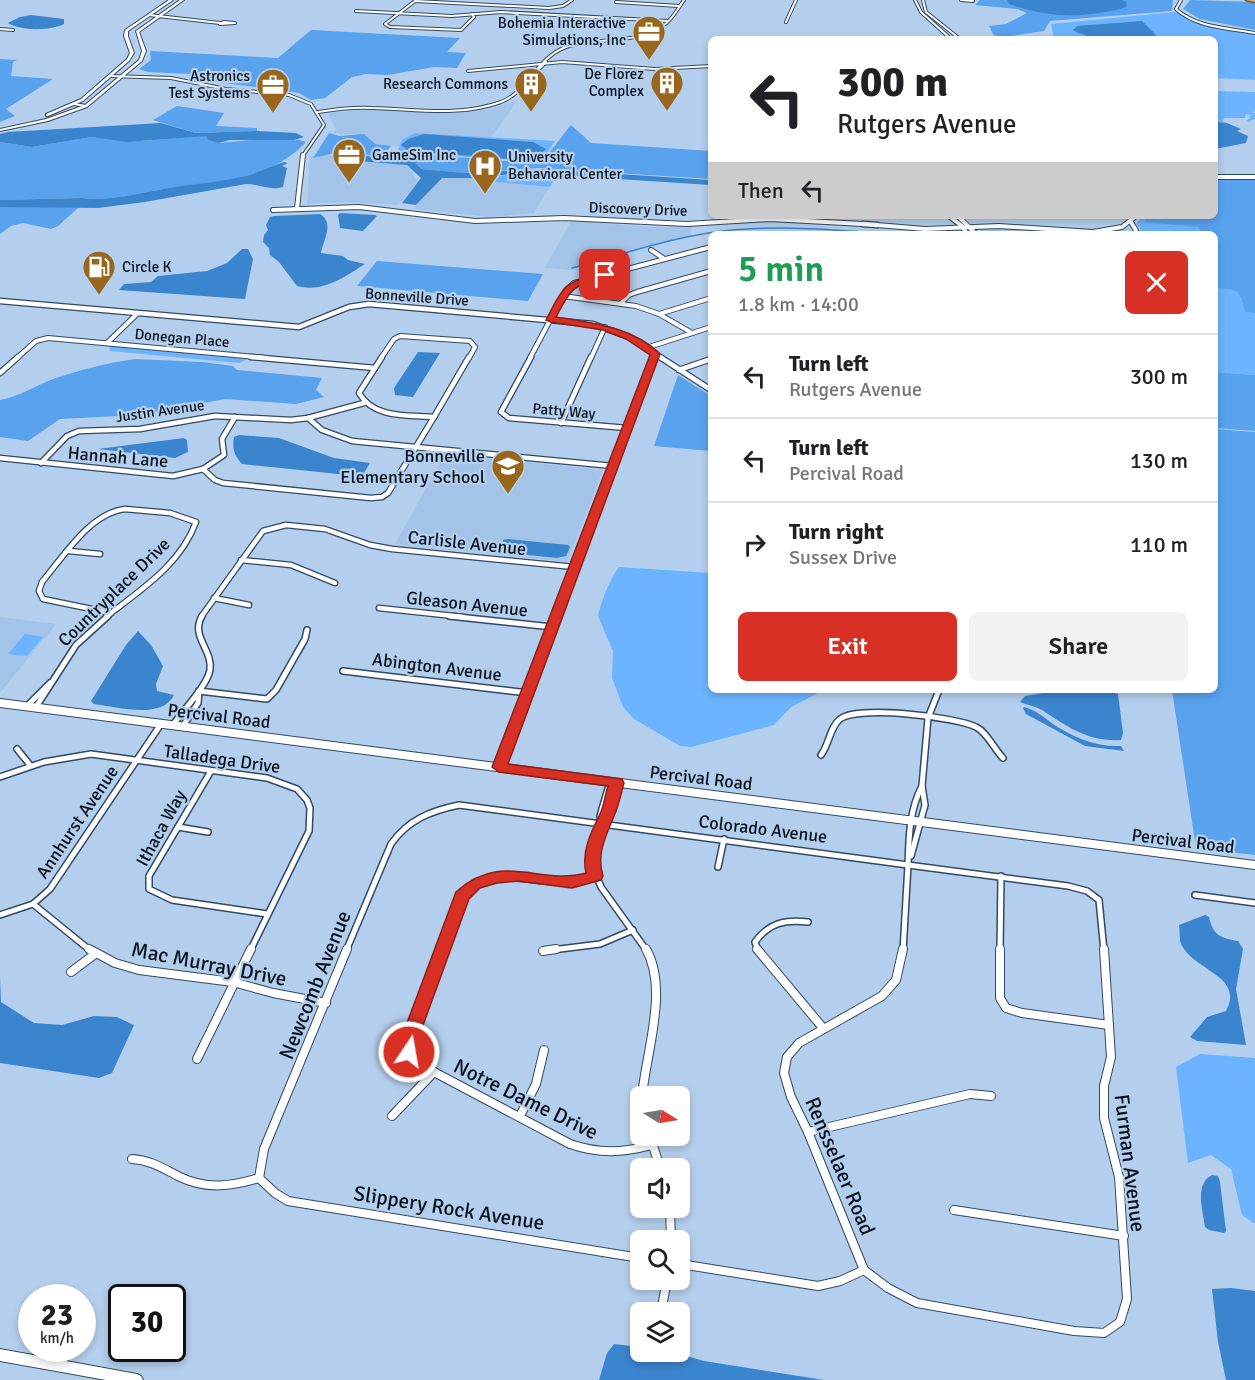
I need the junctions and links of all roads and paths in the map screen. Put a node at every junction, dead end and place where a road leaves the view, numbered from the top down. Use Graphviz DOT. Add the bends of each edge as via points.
graph roads {
  1 [pos="171,0"];
  2 [pos="182,0"];
  3 [pos="532,0"];
  4 [pos="572,0"];
  5 [pos="684,0"];
  6 [pos="796,0"];
  7 [pos="915,0"];
  8 [pos="923,0"];
  9 [pos="961,0"];
  10 [pos="1183,0"];
  11 [pos="1248,0"];
  12 [pos="973,1"];
  13 [pos="1255,1"];
  14 [pos="616,2"];
  15 [pos="526,6"];
  16 [pos="679,6"];
  17 [pos="356,11"];
  18 [pos="396,13"];
  19 [pos="472,14"];
  20 [pos="149,15"];
  21 [pos="160,16"];
  22 [pos="668,21"];
  23 [pos="786,21"];
  24 [pos="227,22"];
  25 [pos="220,24"];
  26 [pos="0,29"];
  27 [pos="12,30"];
  28 [pos="1255,32"];
  29 [pos="948,36"];
  30 [pos="958,36"];
  31 [pos="550,56"];
  32 [pos="562,62"];
  33 [pos="538,64"];
  34 [pos="545,64"];
  35 [pos="708,67"];
  36 [pos="516,68"];
  37 [pos="646,70"];
  38 [pos="532,73"];
  39 [pos="111,75"];
  40 [pos="124,75"];
  41 [pos="530,78"];
  42 [pos="74,104"];
  43 [pos="86,106"];
  44 [pos="314,108"];
  45 [pos="332,110"];
  46 [pos="318,112"];
  47 [pos="321,116"];
  48 [pos="0,127"];
  49 [pos="1218,177"];
  50 [pos="1255,177"];
  51 [pos="297,208"];
  52 [pos="273,210"];
  53 [pos="954,219"];
  54 [pos="961,219"];
  55 [pos="1134,219"];
  56 [pos="1131,222"];
  57 [pos="863,224"];
  58 [pos="877,225"];
  59 [pos="962,226"];
  60 [pos="969,226"];
  61 [pos="965,231"];
  62 [pos="973,231"];
  63 [pos="1136,231"];
  64 [pos="708,247"];
  65 [pos="651,250"];
  66 [pos="663,258"];
  67 [pos="708,272"];
  68 [pos="563,296"];
  69 [pos="708,299"];
  70 [pos="0,301"];
  71 [pos="621,303"];
  72 [pos="138,313"];
  73 [pos="659,314"];
  74 [pos="551,320"];
  75 [pos="605,327"];
  76 [pos="708,328"];
  77 [pos="692,333"];
  78 [pos="106,343"];
  79 [pos="646,348"];
  80 [pos="656,354"];
  81 [pos="708,360"];
  82 [pos="375,368"];
  83 [pos="679,370"];
  84 [pos="0,373"];
  85 [pos="708,388"];
  86 [pos="364,403"];
  87 [pos="501,412"];
  88 [pos="235,417"];
  89 [pos="435,417"];
  90 [pos="308,418"];
  91 [pos="561,423"];
  92 [pos="627,429"];
  93 [pos="417,447"];
  94 [pos="0,458"];
  95 [pos="41,463"];
  96 [pos="614,466"];
  97 [pos="203,469"];
  98 [pos="364,536"];
  99 [pos="357,540"];
  100 [pos="69,551"];
  101 [pos="100,554"];
  102 [pos="241,560"];
  103 [pos="574,567"];
  104 [pos="334,583"];
  105 [pos="214,598"];
  106 [pos="249,605"];
  107 [pos="379,608"];
  108 [pos="112,613"];
  109 [pos="552,627"];
  110 [pos="307,630"];
  111 [pos="343,671"];
  112 [pos="51,682"];
  113 [pos="199,691"];
  114 [pos="528,693"];
  115 [pos="938,693"];
  116 [pos="0,703"];
  117 [pos="27,706"];
  118 [pos="36,707"];
  119 [pos="928,718"];
  120 [pos="161,724"];
  121 [pos="173,725"];
  122 [pos="183,726"];
  123 [pos="17,749"];
  124 [pos="821,755"];
  125 [pos="1003,758"];
  126 [pos="135,762"];
  127 [pos="30,765"];
  128 [pos="499,767"];
  129 [pos="211,771"];
  130 [pos="0,777"];
  131 [pos="613,782"];
  132 [pos="921,786"];
  133 [pos="420,815"];
  134 [pos="910,820"];
  135 [pos="921,821"];
  136 [pos="602,823"];
  137 [pos="178,827"];
  138 [pos="208,832"];
  139 [pos="724,839"];
  140 [pos="909,864"];
  141 [pos="1255,865"];
  142 [pos="718,867"];
  143 [pos="595,876"];
  144 [pos="1001,876"];
  145 [pos="1196,895"];
  146 [pos="1099,900"];
  147 [pos="1255,903"];
  148 [pos="33,904"];
  149 [pos="267,914"];
  150 [pos="0,915"];
  151 [pos="808,922"];
  152 [pos="633,930"];
  153 [pos="543,951"];
  154 [pos="95,954"];
  155 [pos="71,972"];
  156 [pos="233,982"];
  157 [pos="326,1003"];
  158 [pos="1109,1025"];
  159 [pos="823,1028"];
  160 [pos="544,1050"];
  161 [pos="197,1059"];
  162 [pos="434,1072"];
  163 [pos="642,1086"];
  164 [pos="991,1096"];
  165 [pos="392,1116"];
  166 [pos="520,1116"];
  167 [pos="808,1132"];
  168 [pos="648,1146"];
  169 [pos="132,1159"];
  170 [pos="259,1178"];
  171 [pos="954,1210"];
  172 [pos="1124,1236"];
  173 [pos="630,1256"];
  174 [pos="690,1266"];
  175 [pos="864,1270"];
  176 [pos="0,1355"];
  177 [pos="136,1380"];
  1 -- 20 [label="main road"];
  2 -- 21 [label="main road"];
  3 -- 15 [label="street"];
  4 -- 15 [label="street" via="557,8"];
  5 -- 16 [label="street"];
  6 -- 23 [label="street"];
  7 -- 29 [label="street" via="923,16"];
  8 -- 30 [label="street" via="926,12"];
  9 -- 12 [label="street"];
  10 -- 28 [label="street" via="1176,9 1183,16"];
  11 -- 13 [label="main road"];
  14 -- 16 [label="street"];
  15 -- 18 [label="street" via="415,1"];
  16 -- 22 [label="street"];
  17 -- 18 [label="street"];
  18 -- 19 [label="street"];
  18 -- 19 [label="street" via="386,26 453,31 464,28 474,17"];
  19 -- 22 [label="street" via="501,12"];
  20 -- 21 [label="street"];
  20 -- 39 [label="main road" via="126,32 132,53"];
  21 -- 24 [label="street"];
  21 -- 25 [label="street"];
  21 -- 40 [label="main road" via="137,32 143,56"];
  22 -- 31 [label="street" via="645,34 577,44"];
  24 -- 25 [label="street"];
  24 -- 25 [label="street" via="234,23"];
  26 -- 27 [label="street"];
  31 -- 32 [label="street"];
  31 -- 33 [label="street"];
  31 -- 34 [label="street"];
  32 -- 34 [label="street"];
  32 -- 37 [label="street"];
  33 -- 34 [label="street"];
  33 -- 36 [label="street"];
  33 -- 36 [label="street" via="468,71"];
  33 -- 38 [label="street"];
  34 -- 37 [label="street"];
  34 -- 41 [label="street"];
  35 -- 37 [label="street"];
  36 -- 38 [label="street"];
  38 -- 41 [label="street"];
  39 -- 40 [label="street"];
  39 -- 42 [label="main road"];
  40 -- 43 [label="main road"];
  40 -- 44 [label="street" via="289,95"];
  41 -- 45 [label="street" via="511,98 478,108"];
  42 -- 43 [label="street"];
  42 -- 48 [label="main road"];
  43 -- 48 [label="main road" via="47,120"];
  44 -- 45 [label="street"];
  44 -- 46 [label="street"];
  45 -- 46 [label="street"];
  45 -- 47 [label="street"];
  46 -- 47 [label="street"];
  47 -- 51 [label="street" via="324,128 301,158"];
  49 -- 50 [label="street"];
  51 -- 52 [label="street, Discovery Drive"];
  51 -- 57 [label="street, Discovery Drive" via="359,207 475,221 564,218 671,224 770,219"];
  53 -- 59 [label="street"];
  54 -- 60 [label="street"];
  55 -- 56 [label="street"];
  56 -- 60 [label="street, Discovery Drive" via="1112,230 1075,231"];
  56 -- 63 [label="street"];
  57 -- 58 [label="street, Discovery Drive"];
  58 -- 59 [label="street, Discovery Drive" via="925,229"];
  59 -- 60 [label="street, Discovery Drive"];
  59 -- 61 [label="street"];
  60 -- 62 [label="street"];
  64 -- 66 [label="street"];
  65 -- 66 [label="street"];
  66 -- 68 [label="street" via="574,283"];
  67 -- 71 [label="street" via="637,292"];
  68 -- 71 [label="street"];
  68 -- 74 [label="street"];
  69 -- 73 [label="street"];
  70 -- 72 [label="street, Bonneville Drive"];
  71 -- 73 [label="street"];
  72 -- 74 [label="street, Bonneville Drive" via="299,327 347,306 369,304"];
  72 -- 78 [label="street"];
  73 -- 77 [label="street"];
  74 -- 75 [label="street, Bonneville Drive"];
  74 -- 87 [label="street"];
  75 -- 79 [label="street, Bonneville Drive"];
  75 -- 91 [label="street"];
  76 -- 77 [label="street"];
  77 -- 79 [label="street"];
  78 -- 82 [label="street, Donegan Place"];
  78 -- 84 [label="street, Donegan Place" via="40,339"];
  79 -- 80 [label="street, Bonneville Drive"];
  80 -- 83 [label="street, Bonneville Drive"];
  80 -- 92 [label="street"];
  81 -- 83 [label="street"];
  82 -- 86 [label="street" via="359,393"];
  82 -- 89 [label="street" via="400,336 475,344"];
  83 -- 85 [label="street, Bonneville Drive"];
  86 -- 89 [label="street" via="382,411"];
  86 -- 90 [label="street, Justin Avenue"];
  87 -- 91 [label="street, Patty Way" via="509,417"];
  88 -- 90 [label="street, Justin Avenue"];
  88 -- 95 [label="street, Justin Avenue" via="215,416 140,429 72,432"];
  88 -- 97 [label="street, Hannah Lane" via="222,439 224,455"];
  89 -- 93 [label="street"];
  90 -- 93 [label="street" via="312,425 340,438"];
  91 -- 92 [label="street, Patty Way"];
  92 -- 96 [label="street"];
  93 -- 96 [label="street"];
  93 -- 97 [label="street" via="382,497 223,483"];
  94 -- 95 [label="street, Hannah Lane"];
  95 -- 97 [label="street, Hannah Lane" via="173,476"];
  96 -- 103 [label="street"];
  98 -- 99 [label="street"];
  99 -- 102 [label="street, Carlisle Avenue" via="325,530 286,525 263,531"];
  99 -- 103 [label="street, Carlisle Avenue" via="392,549"];
  100 -- 101 [label="street"];
  100 -- 108 [label="street" via="42,582 39,591 43,598"];
  100 -- 108 [label="street, Countryplace Drive" via="106,513 131,509 180,514 196,522 194,532 166,567"];
  102 -- 104 [label="street" via="291,565"];
  102 -- 105 [label="street"];
  103 -- 109 [label="street"];
  105 -- 106 [label="street"];
  105 -- 113 [label="street" via="197,631 211,666"];
  107 -- 109 [label="street, Gleason Avenue"];
  108 -- 112 [label="street, Countryplace Drive" via="76,645"];
  109 -- 114 [label="street"];
  110 -- 113 [label="street" via="276,690 267,699"];
  111 -- 114 [label="street, Abington Avenue"];
  112 -- 117 [label="street, Countryplace Drive"];
  112 -- 118 [label="street, Countryplace Drive"];
  113 -- 121 [label="street"];
  113 -- 122 [label="street" via="198,703"];
  114 -- 128 [label="street"];
  115 -- 119 [label="street"];
  116 -- 117 [label="street, Percival Road"];
  117 -- 118 [label="street, Percival Road"];
  118 -- 120 [label="street, Percival Road"];
  119 -- 124 [label="street" via="876,710 852,712 841,718 832,731 830,745"];
  119 -- 125 [label="street" via="976,727"];
  119 -- 132 [label="street"];
  120 -- 121 [label="street, Percival Road"];
  120 -- 126 [label="street, Annhurst Avenue"];
  121 -- 122 [label="street, Percival Road"];
  122 -- 128 [label="street, Percival Road"];
  123 -- 127 [label="street"];
  126 -- 127 [label="street, Talladega Drive" via="91,754"];
  126 -- 129 [label="street, Talladega Drive"];
  126 -- 148 [label="street, Annhurst Avenue" via="50,889"];
  127 -- 130 [label="street, Talladega Drive"];
  128 -- 131 [label="street, Percival Road"];
  129 -- 137 [label="street, Ithaca Way"];
  129 -- 149 [label="street, Talladega Drive" via="267,778 288,784 307,798 312,813 309,831"];
  131 -- 134 [label="street, Percival Road"];
  131 -- 136 [label="street" via="607,816"];
  132 -- 134 [label="street, Rensselaer Road"];
  132 -- 135 [label="street, Rensselaer Road" via="925,805"];
  133 -- 136 [label="street, Colorado Avenue" via="459,805"];
  133 -- 157 [label="street, Newcomb Avenue" via="400,830 391,844"];
  134 -- 135 [label="street, Percival Road"];
  134 -- 140 [label="street, Rensselaer Road"];
  135 -- 140 [label="street, Rensselaer Road"];
  135 -- 141 [label="street, Percival Road"];
  136 -- 139 [label="street, Colorado Avenue"];
  136 -- 143 [label="street" via="592,865"];
  137 -- 138 [label="street"];
  137 -- 149 [label="street, Ithaca Way" via="149,876 149,890 172,900"];
  139 -- 140 [label="street, Colorado Avenue"];
  139 -- 142 [label="street"];
  140 -- 144 [label="street, Colorado Avenue"];
  140 -- 159 [label="street, Rensselaer Road" via="903,957 896,980 864,1008"];
  143 -- 152 [label="street"];
  143 -- 162 [label="street, Notre Dame Drive" via="572,882 496,877 475,884 462,896 410,1039 409,1052"];
  144 -- 146 [label="street, Colorado Avenue" via="1068,886 1087,891"];
  144 -- 158 [label="street" via="1000,998 1006,1008"];
  145 -- 147 [label="street"];
  146 -- 158 [label="street, Furman Avenue"];
  148 -- 150 [label="street, Annhurst Avenue"];
  148 -- 154 [label="street, Mac Murray Drive"];
  149 -- 156 [label="street, Talladega Drive"];
  151 -- 159 [label="street" via="789,919 764,929 755,942 758,951"];
  152 -- 153 [label="street" via="600,944"];
  152 -- 163 [label="street" via="652,962 657,991"];
  154 -- 155 [label="street"];
  154 -- 156 [label="street, Mac Murray Drive" via="139,970"];
  156 -- 157 [label="street, Mac Murray Drive"];
  156 -- 161 [label="street, Talladega Drive"];
  157 -- 170 [label="street, Newcomb Avenue" via="264,1149"];
  158 -- 172 [label="street, Furman Avenue" via="1111,1057 1104,1086 1104,1118 1119,1177"];
  159 -- 167 [label="street, Rensselaer Road" via="799,1043 788,1057 784,1073"];
  160 -- 166 [label="street" via="541,1077"];
  162 -- 165 [label="street"];
  162 -- 166 [label="street, Notre Dame Drive"];
  164 -- 167 [label="street" via="970,1094"];
  166 -- 168 [label="street, Notre Dame Drive" via="592,1153 620,1154"];
  167 -- 175 [label="street, Rensselaer Road"];
  169 -- 170 [label="street" via="149,1159 184,1179 216,1188"];
  170 -- 173 [label="street, Slippery Rock Avenue" via="288,1200"];
  171 -- 172 [label="street"];
  172 -- 175 [label="street, Furman Avenue" via="1127,1299 1120,1322 1104,1333 916,1303"];
  174 -- 175 [label="street" via="818,1286"];
  176 -- 177 [label="main road"];
}
